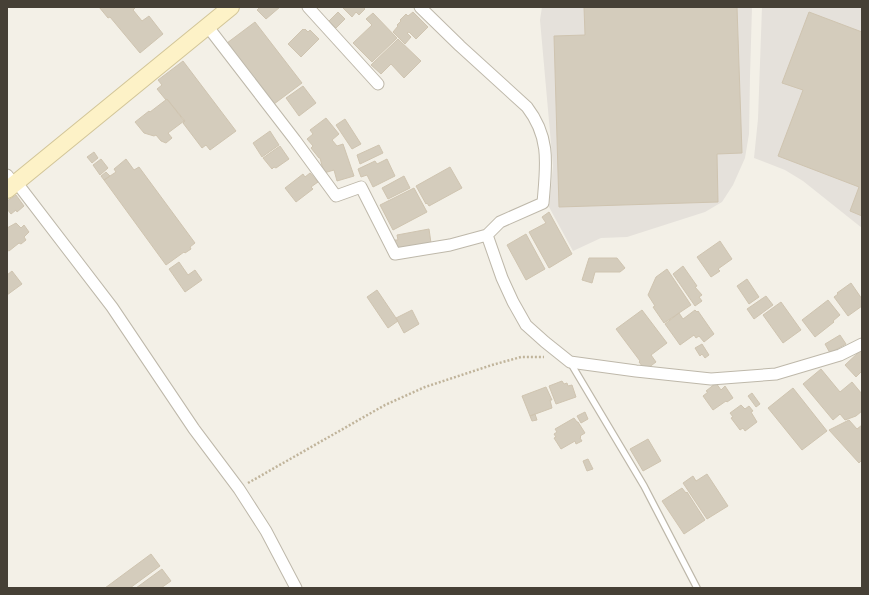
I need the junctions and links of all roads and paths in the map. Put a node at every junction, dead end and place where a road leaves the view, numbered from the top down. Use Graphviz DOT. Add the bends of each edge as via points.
graph roads {
  1 [pos="231,7"];
  2 [pos="308,7"];
  3 [pos="420,7"];
  4 [pos="208,27"];
  5 [pos="378,84"];
  6 [pos="11,183"];
  7 [pos="487,235"];
  8 [pos="862,344"];
  9 [pos="570,362"];
  10 [pos="239,489"];
  11 [pos="296,588"];
  12 [pos="697,588"];
  1 -- 4 [label="street"];
  2 -- 5 [label="street"];
  3 -- 7 [label="street" via="527,107 536,118 542,132 546,158 543,203 500,222"];
  4 -- 6 [label="street"];
  4 -- 7 [label="street" via="336,196 361,187 395,254 450,245"];
  6 -- 10 [label="street" via="112,307 190,423"];
  7 -- 9 [label="street" via="504,284 526,324"];
  8 -- 9 [label="street" via="840,355 776,374 711,379"];
  9 -- 10 [label="path" via="521,356 425,387 385,405"];
  9 -- 12 [label="lane" via="644,486"];
  10 -- 11 [label="street" via="266,531"];
}
